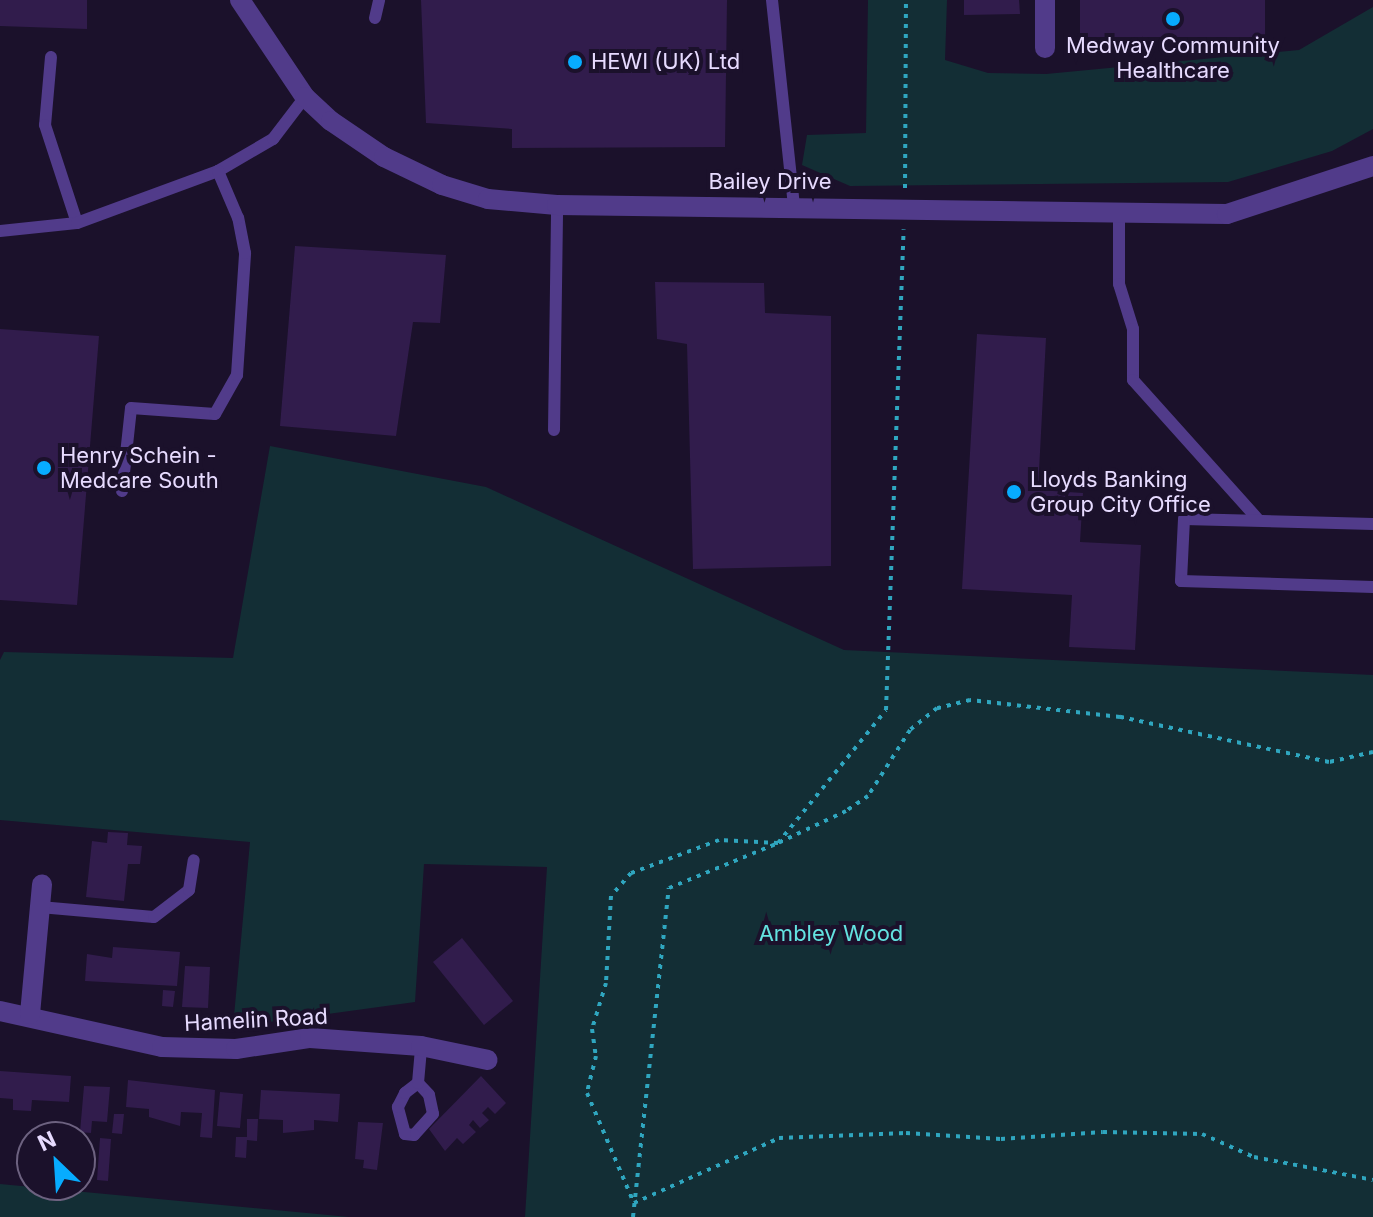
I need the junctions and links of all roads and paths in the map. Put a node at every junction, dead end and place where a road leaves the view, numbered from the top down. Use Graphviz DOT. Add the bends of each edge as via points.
graph roads {
  1 [pos="240,0"];
  2 [pos="379,0"];
  3 [pos="772,0"];
  4 [pos="906,0"];
  5 [pos="1045,0"];
  6 [pos="375,18"];
  7 [pos="1045,48"];
  8 [pos="51,57"];
  9 [pos="305,97"];
  10 [pos="1372,168"];
  11 [pos="218,171"];
  12 [pos="557,205"];
  13 [pos="794,206"];
  14 [pos="905,210"];
  15 [pos="1119,214"];
  16 [pos="77,223"];
  17 [pos="0,231"];
  18 [pos="554,430"];
  19 [pos="122,491"];
  20 [pos="1257,518"];
  21 [pos="1373,524"];
  22 [pos="1373,587"];
  23 [pos="1373,752"];
  24 [pos="778,843"];
  25 [pos="194,860"];
  26 [pos="42,885"];
  27 [pos="40,907"];
  28 [pos="0,1011"];
  29 [pos="30,1014"];
  30 [pos="421,1046"];
  31 [pos="488,1060"];
  32 [pos="418,1083"];
  33 [pos="1373,1180"];
  34 [pos="634,1203"];
  35 [pos="633,1217"];
  1 -- 9 [label="street, Bailey Drive"];
  2 -- 6 [label="lane"];
  3 -- 13 [label="lane"];
  4 -- 14 [label="path"];
  5 -- 7 [label="street"];
  8 -- 16 [label="lane" via="45,125"];
  9 -- 11 [label="lane" via="273,139"];
  9 -- 12 [label="street, Bailey Drive" via="384,157 442,185 488,199"];
  10 -- 15 [label="street, Bailey Drive" via="1227,214"];
  11 -- 16 [label="lane"];
  11 -- 19 [label="lane" via="238,218 245,253 237,375 215,414 131,408"];
  12 -- 13 [label="street, Bailey Drive"];
  12 -- 18 [label="lane"];
  13 -- 14 [label="street, Bailey Drive"];
  14 -- 15 [label="street, Bailey Drive"];
  14 -- 24 [label="path" via="886,710"];
  15 -- 20 [label="lane" via="1119,284 1133,329 1133,380"];
  16 -- 17 [label="lane"];
  20 -- 21 [label="lane"];
  20 -- 22 [label="lane" via="1184,519 1181,581"];
  23 -- 24 [label="path" via="1329,762 1120,717 970,700 937,708 910,730 868,796"];
  24 -- 34 [label="path" via="669,888"];
  24 -- 34 [label="path" via="719,840 631,873 611,896 606,983 592,1029 596,1056 587,1093"];
  25 -- 27 [label="lane" via="189,890 154,917"];
  26 -- 27 [label="street"];
  27 -- 29 [label="street"];
  28 -- 29 [label="street, Hamelin Road"];
  29 -- 30 [label="street, Hamelin Road" via="104,1037 162,1047 236,1049 310,1038"];
  30 -- 31 [label="street, Hamelin Road"];
  30 -- 32 [label="lane"];
  33 -- 34 [label="path" via="1254,1157 1202,1134 1103,1132 1001,1139 906,1133 779,1138"];
  34 -- 35 [label="path"];
}
